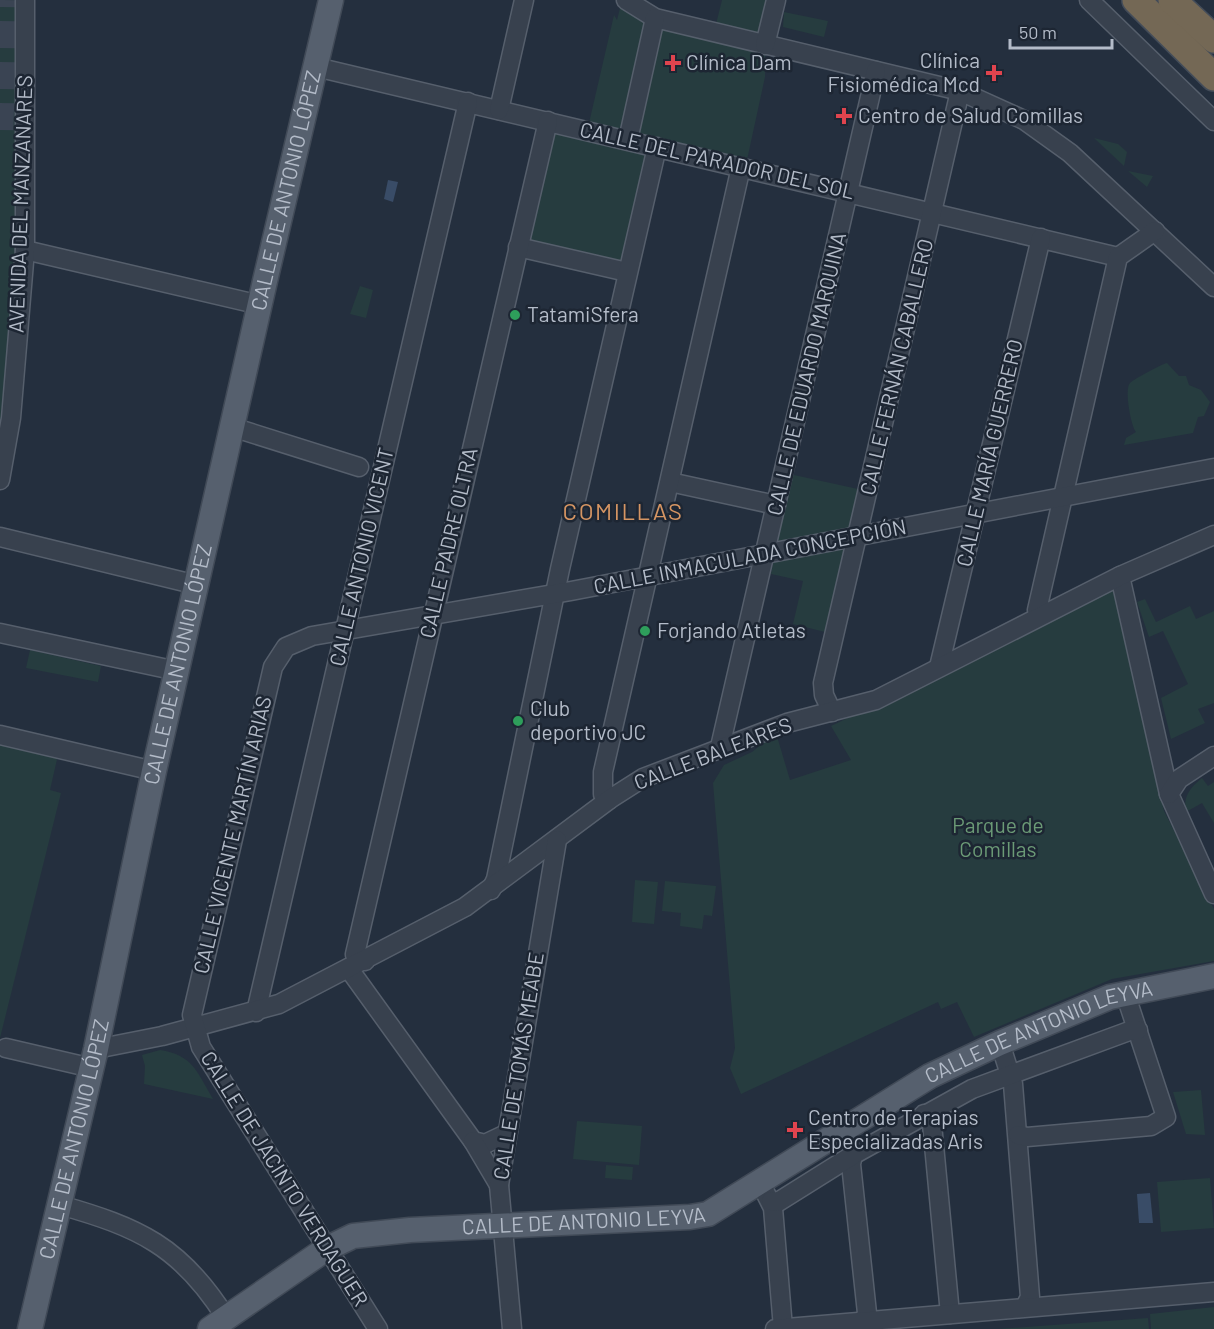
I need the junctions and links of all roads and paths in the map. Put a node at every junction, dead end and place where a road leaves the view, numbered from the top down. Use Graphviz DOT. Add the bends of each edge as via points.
graph roads {
  1 [pos="26,0"];
  2 [pos="331,0"];
  3 [pos="524,0"];
  4 [pos="626,0"];
  5 [pos="776,0"];
  6 [pos="1089,0"];
  7 [pos="1116,0"];
  8 [pos="1153,5"];
  9 [pos="655,18"];
  10 [pos="1214,39"];
  11 [pos="765,45"];
  12 [pos="316,66"];
  13 [pos="876,71"];
  14 [pos="1214,77"];
  15 [pos="960,91"];
  16 [pos="468,102"];
  17 [pos="499,110"];
  18 [pos="548,121"];
  19 [pos="1214,121"];
  20 [pos="628,140"];
  21 [pos="657,147"];
  22 [pos="741,167"];
  23 [pos="849,193"];
  24 [pos="933,212"];
  25 [pos="1155,231"];
  26 [pos="1041,238"];
  27 [pos="518,247"];
  28 [pos="25,250"];
  29 [pos="1119,257"];
  30 [pos="627,272"];
  31 [pos="1214,287"];
  32 [pos="260,305"];
  33 [pos="232,427"];
  34 [pos="358,467"];
  35 [pos="1214,468"];
  36 [pos="0,480"];
  37 [pos="670,482"];
  38 [pos="1064,496"];
  39 [pos="776,506"];
  40 [pos="976,513"];
  41 [pos="858,535"];
  42 [pos="1214,535"];
  43 [pos="0,537"];
  44 [pos="765,553"];
  45 [pos="650,575"];
  46 [pos="1120,576"];
  47 [pos="197,585"];
  48 [pos="557,594"];
  49 [pos="434,615"];
  50 [pos="1041,615"];
  51 [pos="345,630"];
  52 [pos="0,633"];
  53 [pos="286,647"];
  54 [pos="939,667"];
  55 [pos="177,671"];
  56 [pos="832,712"];
  57 [pos="0,735"];
  58 [pos="720,747"];
  59 [pos="1214,756"];
  60 [pos="154,771"];
  61 [pos="1169,794"];
  62 [pos="610,799"];
  63 [pos="557,840"];
  64 [pos="492,890"];
  65 [pos="1214,894"];
  66 [pos="357,965"];
  67 [pos="1214,976"];
  68 [pos="1125,993"];
  69 [pos="256,1012"];
  70 [pos="195,1028"];
  71 [pos="1138,1030"];
  72 [pos="1000,1043"];
  73 [pos="6,1048"];
  74 [pos="94,1058"];
  75 [pos="1011,1073"];
  76 [pos="924,1114"];
  77 [pos="506,1134"];
  78 [pos="1018,1135"];
  79 [pos="473,1141"];
  80 [pos="853,1155"];
  81 [pos="499,1185"];
  82 [pos="765,1192"];
  83 [pos="60,1205"];
  84 [pos="503,1225"];
  85 [pos="326,1249"];
  86 [pos="1214,1292"];
  87 [pos="1025,1306"];
  88 [pos="950,1314"];
  89 [pos="864,1321"];
  90 [pos="219,1325"];
  91 [pos="779,1328"];
  92 [pos="30,1329"];
  93 [pos="378,1329"];
  94 [pos="512,1329"];
  1 -- 28 [label="street, AVENIDA DEL MANZANARES"];
  2 -- 12 [label="main road, CALLE DE ANTONIO LÓPEZ"];
  3 -- 17 [label="street"];
  4 -- 9 [label="street"];
  5 -- 11 [label="street"];
  6 -- 19 [label="street"];
  7 -- 8 [label="highway" via="1129,12"];
  8 -- 10 [label="highway"];
  8 -- 14 [label="highway"];
  9 -- 11 [label="street"];
  9 -- 20 [label="street"];
  11 -- 13 [label="street"];
  12 -- 16 [label="street, CALLE DEL PARADOR DEL SOL"];
  12 -- 32 [label="main road, CALLE DE ANTONIO LÓPEZ"];
  13 -- 15 [label="street"];
  13 -- 23 [label="street, CALLE DE EDUARDO MARQUINA"];
  15 -- 24 [label="street, CALLE FERNÁN CABALLERO"];
  15 -- 25 [label="street" via="1040,130"];
  16 -- 17 [label="street, CALLE DEL PARADOR DEL SOL"];
  16 -- 51 [label="street, CALLE ANTONIO VICENT"];
  17 -- 18 [label="street, CALLE DEL PARADOR DEL SOL"];
  18 -- 20 [label="street, CALLE DEL PARADOR DEL SOL"];
  18 -- 27 [label="street, CALLE PADRE OLTRA"];
  20 -- 21 [label="street, CALLE DEL PARADOR DEL SOL"];
  21 -- 22 [label="street, CALLE DEL PARADOR DEL SOL"];
  21 -- 30 [label="street"];
  22 -- 23 [label="street, CALLE DEL PARADOR DEL SOL"];
  22 -- 37 [label="street"];
  23 -- 24 [label="street, CALLE DEL PARADOR DEL SOL"];
  23 -- 39 [label="street, CALLE DE EDUARDO MARQUINA"];
  24 -- 26 [label="street, CALLE DEL PARADOR DEL SOL"];
  24 -- 41 [label="street, CALLE FERNÁN CABALLERO"];
  25 -- 29 [label="street"];
  25 -- 31 [label="street"];
  26 -- 29 [label="street, CALLE DEL PARADOR DEL SOL"];
  26 -- 40 [label="street, CALLE MARÍA GUERRERO"];
  27 -- 30 [label="street"];
  27 -- 49 [label="street, CALLE PADRE OLTRA"];
  28 -- 32 [label="street"];
  28 -- 36 [label="street, AVENIDA DEL MANZANARES" via="10,418"];
  29 -- 38 [label="street"];
  30 -- 48 [label="street"];
  32 -- 33 [label="main road, CALLE DE ANTONIO LÓPEZ"];
  33 -- 34 [label="street"];
  33 -- 47 [label="main road, CALLE DE ANTONIO LÓPEZ"];
  35 -- 38 [label="street, CALLE INMACULADA CONCEPCIÓN"];
  37 -- 39 [label="street"];
  37 -- 45 [label="street"];
  38 -- 40 [label="street, CALLE INMACULADA CONCEPCIÓN"];
  38 -- 50 [label="street" via="1037,610"];
  39 -- 44 [label="street, CALLE DE EDUARDO MARQUINA"];
  40 -- 41 [label="street, CALLE INMACULADA CONCEPCIÓN"];
  40 -- 54 [label="street, CALLE MARÍA GUERRERO"];
  41 -- 44 [label="street, CALLE INMACULADA CONCEPCIÓN"];
  41 -- 56 [label="street, CALLE FERNÁN CABALLERO" via="823,683"];
  42 -- 46 [label="street, CALLE BALEARES"];
  43 -- 47 [label="street"];
  44 -- 45 [label="street, CALLE INMACULADA CONCEPCIÓN"];
  44 -- 58 [label="street, CALLE DE EDUARDO MARQUINA"];
  45 -- 48 [label="street, CALLE INMACULADA CONCEPCIÓN"];
  45 -- 62 [label="street" via="602,782 603,794"];
  46 -- 50 [label="street, CALLE BALEARES"];
  46 -- 61 [label="street"];
  47 -- 55 [label="main road, CALLE DE ANTONIO LÓPEZ"];
  48 -- 49 [label="street, CALLE INMACULADA CONCEPCIÓN"];
  48 -- 64 [label="street"];
  49 -- 51 [label="street, CALLE INMACULADA CONCEPCIÓN"];
  49 -- 66 [label="street, CALLE PADRE OLTRA" via="355,954"];
  50 -- 54 [label="street, CALLE BALEARES"];
  51 -- 53 [label="street, CALLE INMACULADA CONCEPCIÓN" via="312,636"];
  51 -- 69 [label="street, CALLE ANTONIO VICENT"];
  52 -- 55 [label="street"];
  53 -- 70 [label="street, CALLE VICENTE MARTÍN ARIAS" via="273,667 192,1013"];
  54 -- 56 [label="street, CALLE BALEARES" via="876,700"];
  55 -- 60 [label="main road, CALLE DE ANTONIO LÓPEZ"];
  56 -- 58 [label="street, CALLE BALEARES"];
  57 -- 60 [label="street"];
  58 -- 62 [label="street, CALLE BALEARES" via="643,778"];
  59 -- 61 [label="street" via="1179,779"];
  60 -- 74 [label="main road, CALLE DE ANTONIO LÓPEZ"];
  61 -- 65 [label="street"];
  62 -- 63 [label="street, CALLE BALEARES"];
  63 -- 64 [label="street, CALLE BALEARES"];
  63 -- 77 [label="street, CALLE DE TOMÁS MEABE"];
  64 -- 66 [label="street, CALLE BALEARES"];
  66 -- 69 [label="street, CALLE BALEARES"];
  66 -- 79 [label="street"];
  67 -- 68 [label="main road, CALLE DE ANTONIO LEYVA"];
  68 -- 71 [label="street"];
  68 -- 72 [label="main road, CALLE DE ANTONIO LEYVA"];
  69 -- 70 [label="street, CALLE BALEARES"];
  70 -- 74 [label="street, CALLE BALEARES"];
  70 -- 85 [label="street, CALLE DE JACINTO VERDAGUER" via="201,1047"];
  71 -- 75 [label="street, CALLE DE ANTONIO LEYVA"];
  71 -- 78 [label="street" via="1166,1111 1163,1121 1152,1126"];
  72 -- 75 [label="street"];
  72 -- 82 [label="main road, CALLE DE ANTONIO LEYVA" via="930,1076"];
  73 -- 74 [label="street"];
  74 -- 83 [label="main road, CALLE DE ANTONIO LÓPEZ"];
  75 -- 76 [label="street, CALLE DE ANTONIO LEYVA"];
  75 -- 78 [label="street"];
  76 -- 80 [label="street, CALLE DE ANTONIO LEYVA"];
  76 -- 88 [label="street" via="933,1124"];
  77 -- 79 [label="street" via="486,1144"];
  77 -- 81 [label="street, CALLE DE TOMÁS MEABE"];
  78 -- 87 [label="street" via="1029,1297"];
  79 -- 81 [label="street"];
  80 -- 82 [label="street, CALLE DE ANTONIO LEYVA" via="777,1202"];
  80 -- 89 [label="street" via="867,1313"];
  81 -- 84 [label="street, CALLE DE TOMÁS MEABE"];
  82 -- 84 [label="main road, CALLE DE ANTONIO LEYVA" via="690,1217"];
  82 -- 91 [label="street"];
  83 -- 90 [label="street" via="109,1219 163,1246 194,1272"];
  83 -- 92 [label="main road, CALLE DE ANTONIO LÓPEZ"];
  84 -- 85 [label="main road, CALLE DE ANTONIO LEYVA" via="367,1234 342,1239"];
  84 -- 94 [label="street, CALLE DE TOMÁS MEABE"];
  85 -- 90 [label="main road, CALLE DE ANTONIO LEYVA"];
  85 -- 93 [label="street, CALLE DE JACINTO VERDAGUER"];
  86 -- 87 [label="street"];
  87 -- 88 [label="street"];
  88 -- 89 [label="street"];
  89 -- 91 [label="street"];
}
